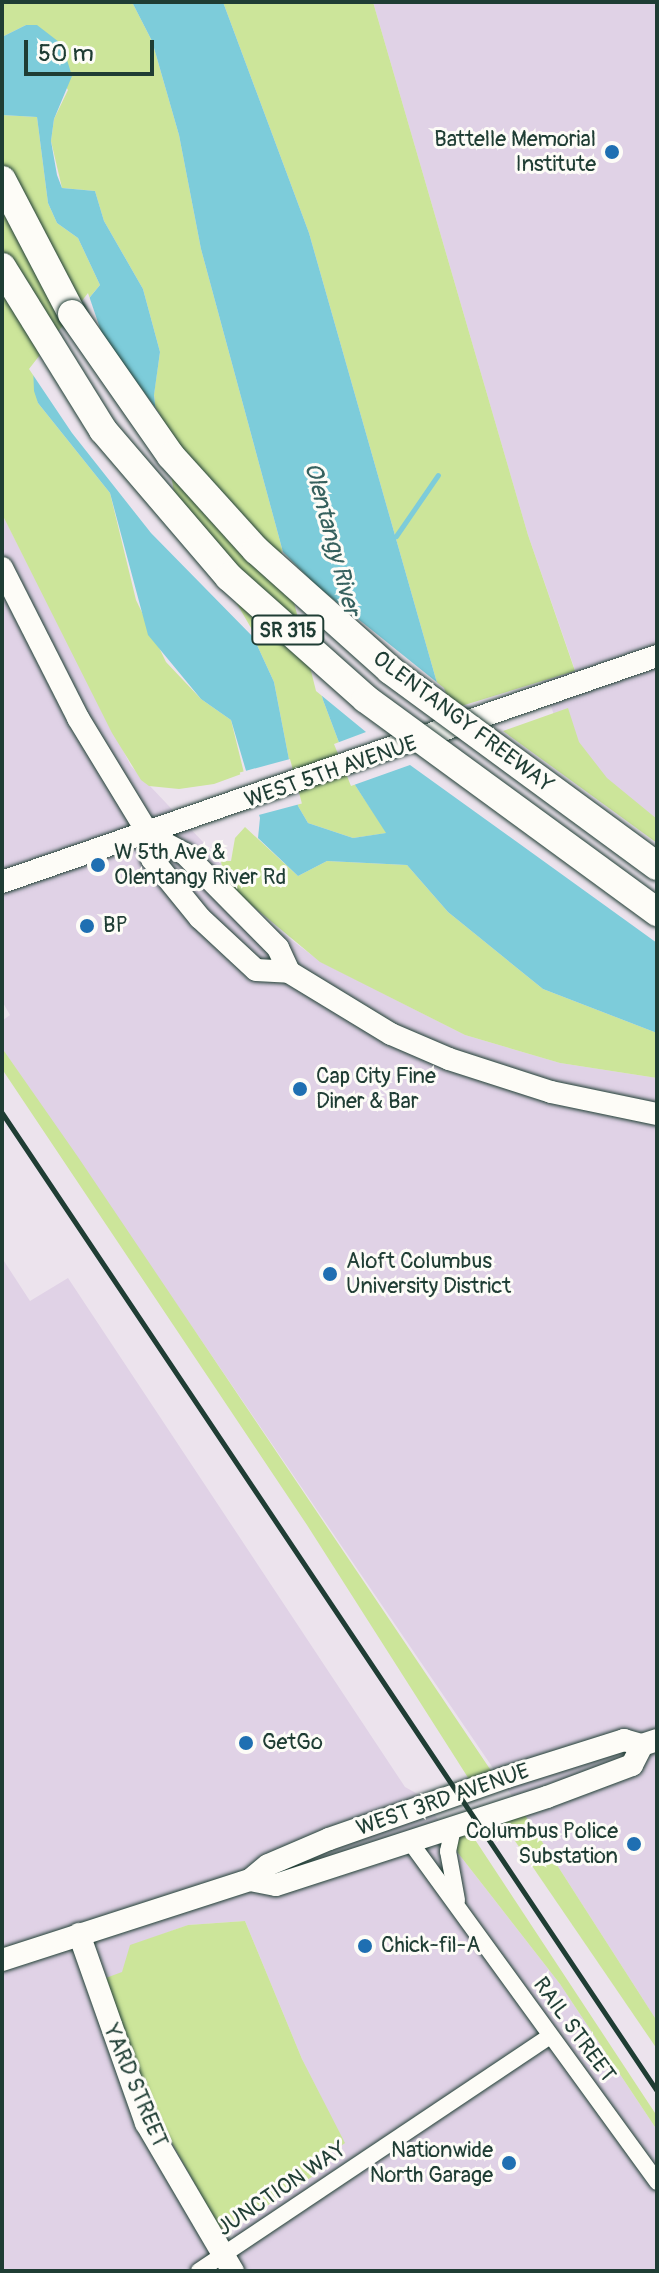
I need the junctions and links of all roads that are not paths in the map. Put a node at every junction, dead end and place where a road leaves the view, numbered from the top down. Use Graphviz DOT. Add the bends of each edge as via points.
graph roads {
  1 [pos="2,180"];
  2 [pos="2,267"];
  3 [pos="2,568"];
  4 [pos="657,656"];
  5 [pos="149,835"];
  6 [pos="657,866"];
  7 [pos="2,882"];
  8 [pos="657,912"];
  9 [pos="289,972"];
  10 [pos="657,1114"];
  11 [pos="649,1742"];
  12 [pos="560,1760"];
  13 [pos="453,1828"];
  14 [pos="411,1843"];
  15 [pos="250,1880"];
  16 [pos="457,1902"];
  17 [pos="79,1934"];
  18 [pos="2,1960"];
  19 [pos="550,2036"];
  20 [pos="657,2182"];
  21 [pos="227,2263"];
  22 [pos="199,2271"];
  1 -- 6 [label="highway, OLENTANGY FREEWAY / SR 315, bridge" via="33,245 100,358 171,456 256,550 390,670"];
  2 -- 8 [label="highway, OLENTANGY FREEWAY / SR 315, bridge" via="103,430 229,577 366,699"];
  3 -- 5 [label="main road" via="78,718"];
  4 -- 5 [label="main road, WEST 5TH AVENUE, bridge"];
  5 -- 7 [label="main road, WEST 5TH AVENUE"];
  5 -- 9 [label="main road" via="185,854 278,948"];
  5 -- 9 [label="main road" via="152,859 200,918 256,970"];
  9 -- 10 [label="main road" via="391,1034 449,1059 551,1092"];
  11 -- 12 [label="main road, WEST 3RD AVENUE" via="624,1740"];
  11 -- 13 [label="main road, WEST 3RD AVENUE" via="632,1765"];
  12 -- 14 [label="main road" via="538,1776 420,1814 413,1823"];
  12 -- 15 [label="main road, WEST 3RD AVENUE" via="329,1839 268,1865"];
  13 -- 14 [label="main road, WEST 3RD AVENUE"];
  13 -- 16 [label="street, RAIL STREET" via="448,1851"];
  14 -- 15 [label="main road, WEST 3RD AVENUE" via="276,1885"];
  14 -- 16 [label="street, RAIL STREET"];
  15 -- 17 [label="main road, WEST 3RD AVENUE"];
  16 -- 19 [label="street, RAIL STREET"];
  17 -- 18 [label="main road, WEST 3RD AVENUE"];
  17 -- 21 [label="main road, YARD STREET" via="146,2123"];
  19 -- 20 [label="street, RAIL STREET"];
  19 -- 21 [label="street, JUNCTION WAY"];
  21 -- 22 [label="street, JUNCTION WAY"];
}
